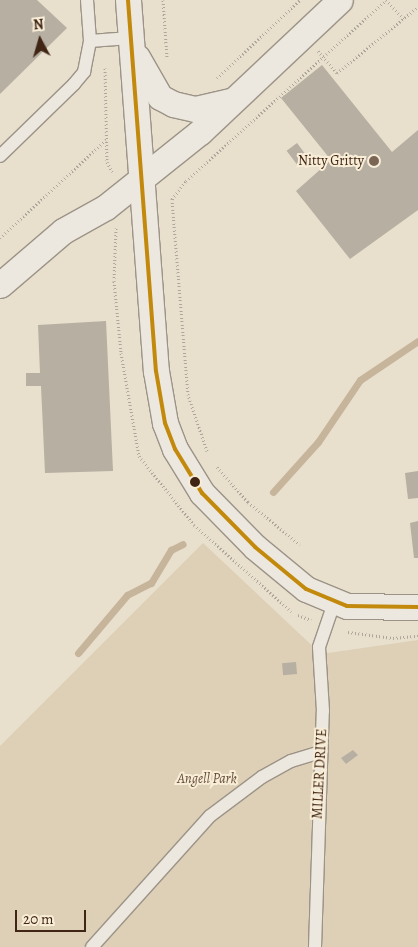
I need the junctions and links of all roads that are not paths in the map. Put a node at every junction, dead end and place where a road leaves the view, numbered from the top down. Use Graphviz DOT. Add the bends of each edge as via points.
graph roads {
  1 [pos="87,0"];
  2 [pos="128,0"];
  3 [pos="340,0"];
  4 [pos="131,41"];
  5 [pos="90,42"];
  6 [pos="230,101"];
  7 [pos="0,156"];
  8 [pos="141,179"];
  9 [pos="0,285"];
  10 [pos="334,602"];
  11 [pos="418,607"];
  12 [pos="321,752"];
  13 [pos="92,947"];
  14 [pos="315,947"];
  1 -- 5 [label="lane"];
  2 -- 4 [label="street"];
  3 -- 6 [label="street"];
  4 -- 5 [label="lane"];
  4 -- 6 [label="street" via="160,97 194,109"];
  4 -- 8 [label="street"];
  5 -- 7 [label="lane" via="84,72"];
  6 -- 8 [label="street"];
  8 -- 9 [label="street" via="106,207 63,231"];
  8 -- 10 [label="street" via="156,371 165,423 175,449 202,493 234,527 280,570"];
  10 -- 11 [label="street" via="391,609"];
  10 -- 12 [label="lane, MILLER DRIVE" via="319,647"];
  12 -- 13 [label="lane" via="269,773 210,816"];
  12 -- 14 [label="lane, MILLER DRIVE"];
}
